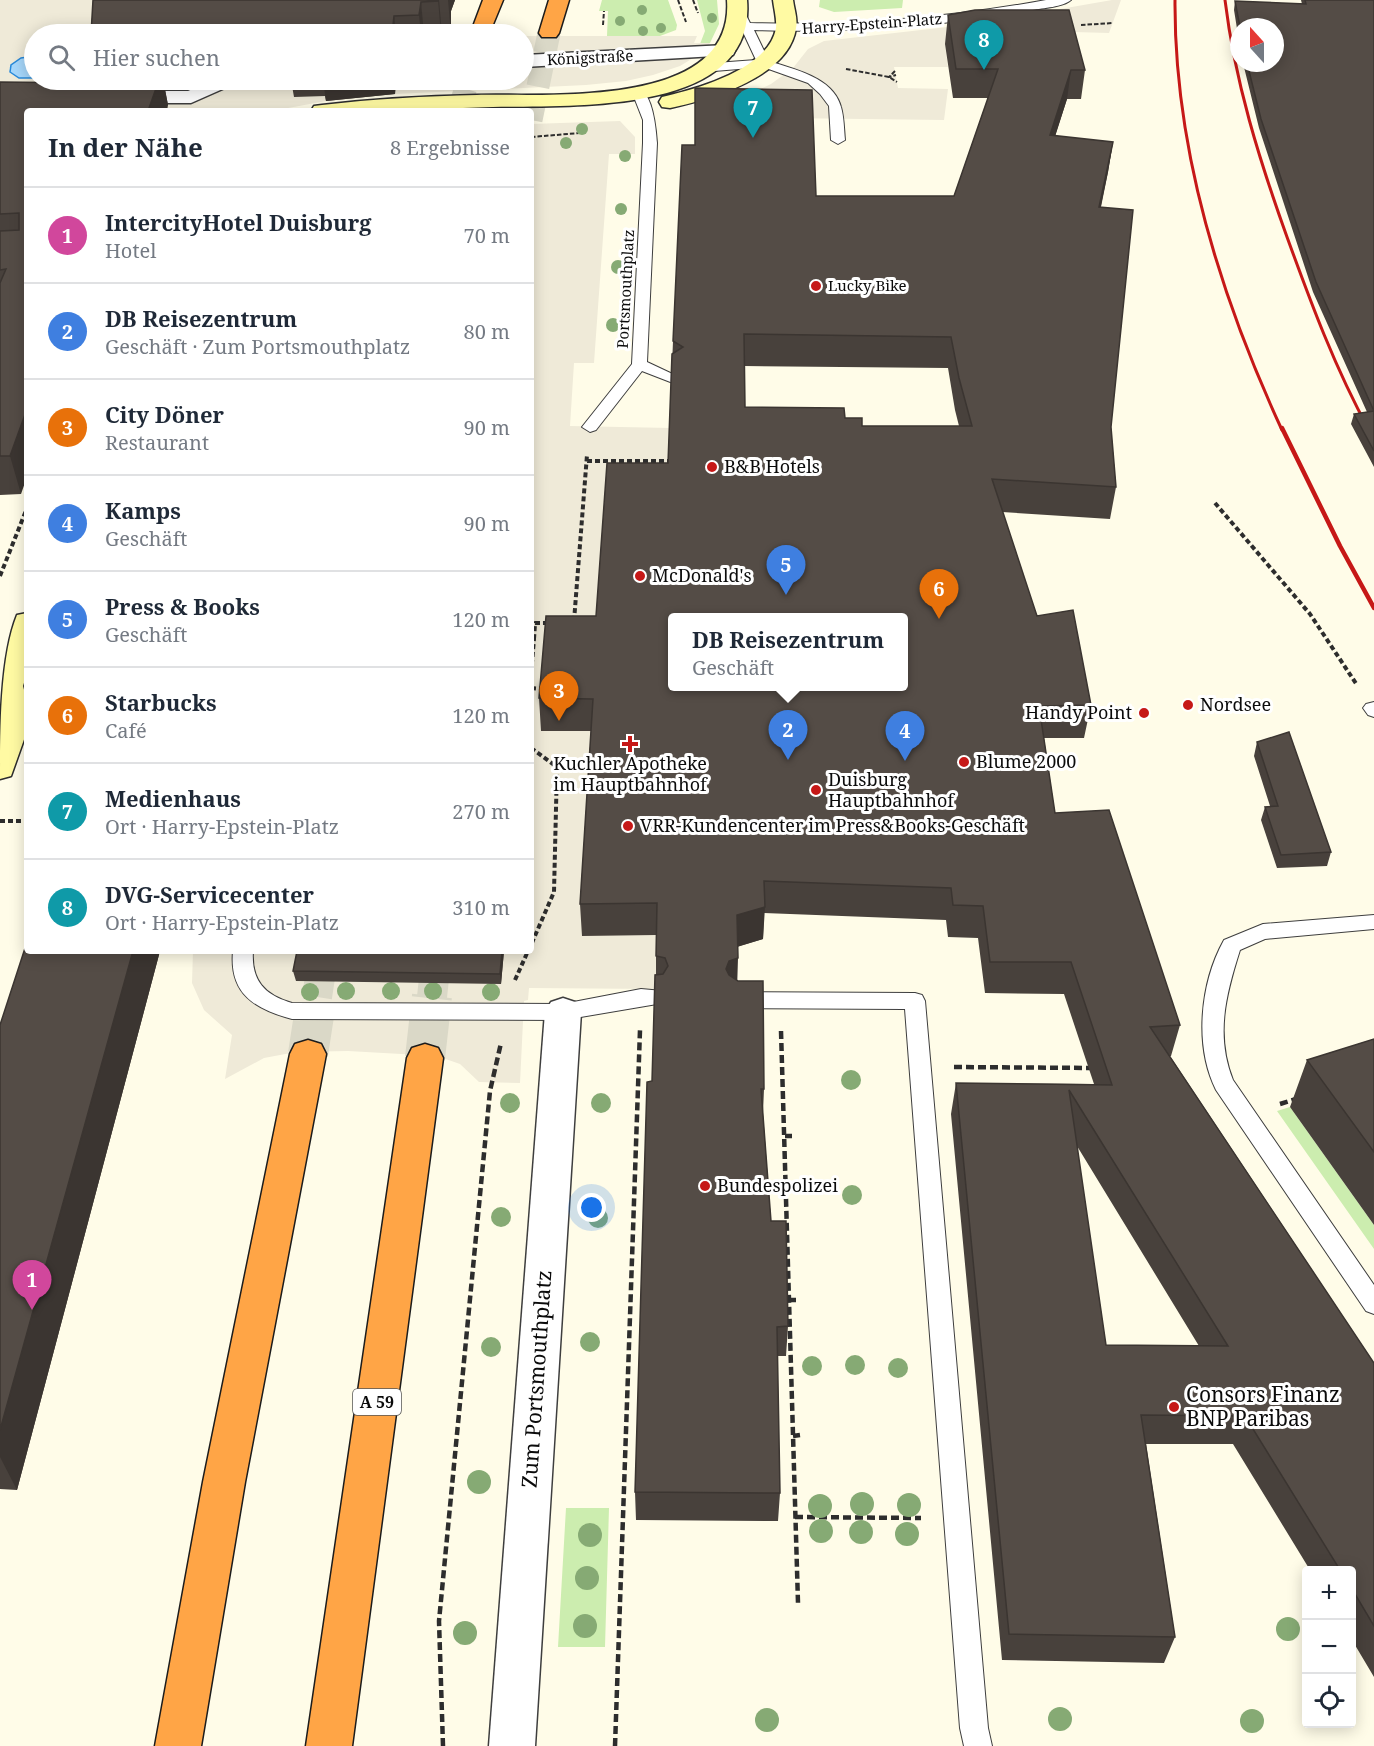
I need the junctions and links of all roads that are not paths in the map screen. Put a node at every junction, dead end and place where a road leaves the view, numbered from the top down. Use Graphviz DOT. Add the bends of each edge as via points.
graph roads {
  1 [pos="493,0"];
  2 [pos="559,0"];
  3 [pos="783,0"];
  4 [pos="1065,0"];
  5 [pos="741,17"];
  6 [pos="484,24"];
  7 [pos="786,27"];
  8 [pos="549,33"];
  9 [pos="687,37"];
  10 [pos="726,51"];
  11 [pos="665,53"];
  12 [pos="534,60"];
  13 [pos="764,63"];
  14 [pos="702,68"];
  15 [pos="206,90"];
  16 [pos="103,97"];
  17 [pos="191,97"];
  18 [pos="641,100"];
  19 [pos="209,108"];
  20 [pos="409,108"];
  21 [pos="534,115"];
  22 [pos="838,140"];
  23 [pos="639,364"];
  24 [pos="673,378"];
  25 [pos="590,427"];
  26 [pos="24,621"];
  27 [pos="24,630"];
  28 [pos="0,635"];
  29 [pos="14,712"];
  30 [pos="2,759"];
  31 [pos="1374,922"];
  32 [pos="243,954"];
  33 [pos="648,997"];
  34 [pos="737,1000"];
  35 [pos="563,1012"];
  36 [pos="308,1054"];
  37 [pos="425,1058"];
  38 [pos="1374,1304"];
  39 [pos="178,1746"];
  40 [pos="329,1746"];
  41 [pos="512,1746"];
  42 [pos="978,1746"];
  1 -- 6 [label="highway"];
  2 -- 8 [label="highway"];
  3 -- 7 [label="main road"];
  4 -- 7 [label="lane, Harry-Epstein-Platz" via="966,17 830,29"];
  5 -- 7 [label="lane"];
  5 -- 10 [label="main road"];
  5 -- 13 [label="lane"];
  7 -- 13 [label="main road, Harry-Epstein-Platz" via="777,49"];
  9 -- 11 [label="street"];
  10 -- 11 [label="street, Königstraße"];
  10 -- 14 [label="main road"];
  11 -- 12 [label="street, Königstraße"];
  13 -- 14 [label="lane"];
  13 -- 18 [label="main road, Harry-Epstein-Platz" via="704,93"];
  13 -- 22 [label="lane" via="803,75 825,91 835,106"];
  14 -- 18 [label="main road"];
  15 -- 17 [label="street"];
  16 -- 17 [label="street"];
  17 -- 19 [label="street"];
  18 -- 20 [label="main road"];
  18 -- 21 [label="main road"];
  18 -- 23 [label="lane, Portsmouthplatz" via="649,120 650,143"];
  23 -- 24 [label="lane"];
  23 -- 25 [label="lane, Portsmouthplatz"];
  26 -- 28 [label="main road"];
  27 -- 29 [label="main road" via="8,686"];
  29 -- 30 [label="main road"];
  31 -- 38 [label="lane" via="1263,932 1231,945 1212,1007 1213,1062 1224,1084"];
  32 -- 35 [label="lane" via="242,975 250,990 259,998 292,1011"];
  33 -- 35 [label="lane"];
  34 -- 42 [label="lane" via="915,1001"];
  35 -- 41 [label="street, Zum Portsmouthplatz"];
  36 -- 39 [label="highway" via="224,1482"];
  37 -- 40 [label="highway, A 59"];
}
